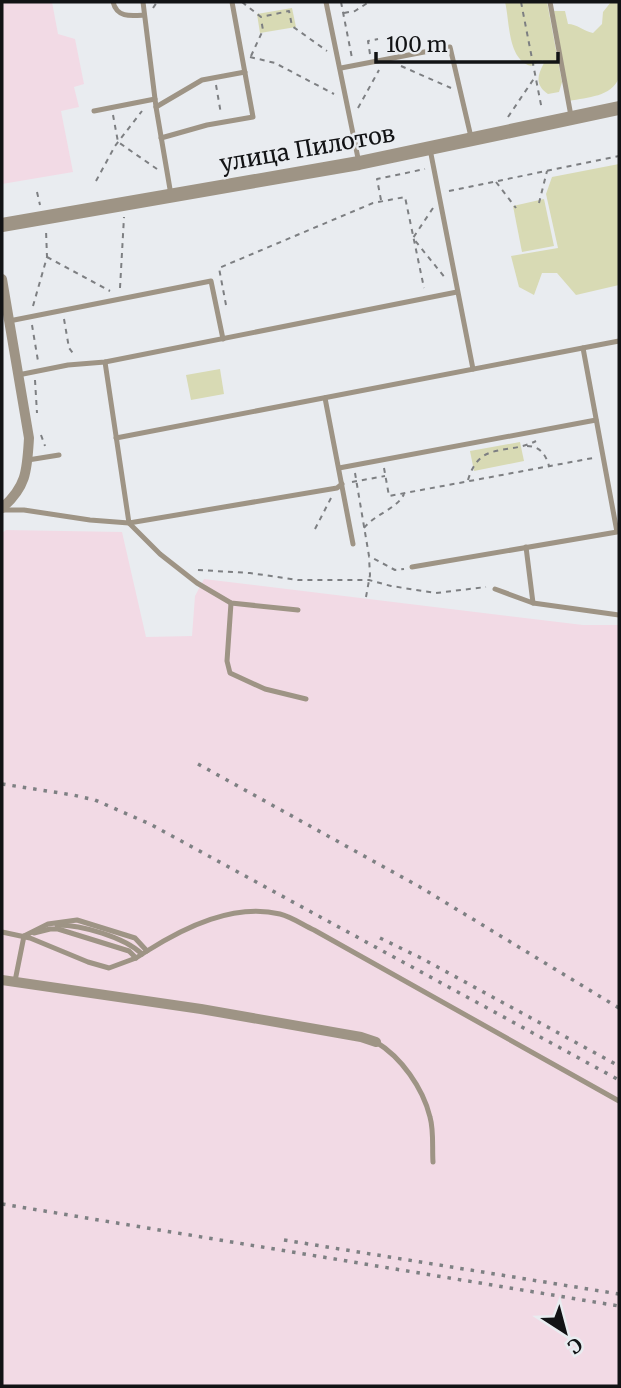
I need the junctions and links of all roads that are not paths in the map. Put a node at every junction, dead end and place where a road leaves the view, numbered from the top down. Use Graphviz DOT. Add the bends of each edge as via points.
graph roads {
  1 [pos="113,2"];
  2 [pos="143,2"];
  3 [pos="232,2"];
  4 [pos="326,2"];
  5 [pos="550,2"];
  6 [pos="144,15"];
  7 [pos="341,68"];
  8 [pos="245,72"];
  9 [pos="155,99"];
  10 [pos="156,107"];
  11 [pos="619,108"];
  12 [pos="94,111"];
  13 [pos="572,119"];
  14 [pos="161,138"];
  15 [pos="471,140"];
  16 [pos="430,149"];
  17 [pos="359,163"];
  18 [pos="170,195"];
  19 [pos="2,225"];
  20 [pos="2,279"];
  21 [pos="455,289"];
  22 [pos="9,321"];
  23 [pos="223,338"];
  24 [pos="619,341"];
  25 [pos="583,348"];
  26 [pos="104,362"];
  27 [pos="473,369"];
  28 [pos="18,374"];
  29 [pos="326,398"];
  30 [pos="596,420"];
  31 [pos="116,438"];
  32 [pos="56,455"];
  33 [pos="28,460"];
  34 [pos="339,468"];
  35 [pos="339,486"];
  36 [pos="2,509"];
  37 [pos="129,523"];
  38 [pos="353,544"];
  39 [pos="526,547"];
  40 [pos="412,567"];
  41 [pos="495,589"];
  42 [pos="231,603"];
  43 [pos="533,604"];
  44 [pos="298,610"];
  45 [pos="619,615"];
  46 [pos="306,699"];
  47 [pos="2,932"];
  48 [pos="24,936"];
  49 [pos="142,954"];
  50 [pos="2,981"];
  51 [pos="15,982"];
  52 [pos="376,1042"];
  53 [pos="619,1101"];
  54 [pos="433,1162"];
  1 -- 6 [label="lane" via="126,16"];
  2 -- 6 [label="lane"];
  3 -- 8 [label="lane"];
  4 -- 7 [label="lane"];
  5 -- 13 [label="lane"];
  6 -- 9 [label="lane"];
  7 -- 15 [label="lane" via="450,47"];
  7 -- 17 [label="lane"];
  8 -- 10 [label="lane" via="202,80"];
  8 -- 14 [label="lane" via="253,117"];
  9 -- 10 [label="lane"];
  9 -- 12 [label="lane"];
  10 -- 14 [label="lane"];
  11 -- 13 [label="street, улица Пилотов"];
  13 -- 15 [label="street, улица Пилотов"];
  14 -- 18 [label="lane"];
  15 -- 16 [label="street, улица Пилотов"];
  16 -- 17 [label="street, улица Пилотов"];
  16 -- 21 [label="lane"];
  17 -- 18 [label="street, улица Пилотов"];
  18 -- 19 [label="street, улица Пилотов"];
  20 -- 22 [label="street"];
  21 -- 23 [label="lane"];
  21 -- 27 [label="lane"];
  22 -- 23 [label="lane" via="211,281"];
  22 -- 28 [label="street"];
  23 -- 26 [label="lane"];
  24 -- 25 [label="lane"];
  25 -- 27 [label="lane"];
  25 -- 30 [label="lane"];
  26 -- 28 [label="lane"];
  26 -- 31 [label="lane"];
  27 -- 29 [label="lane"];
  28 -- 33 [label="street" via="29,438"];
  29 -- 31 [label="lane"];
  29 -- 34 [label="lane"];
  30 -- 34 [label="lane"];
  30 -- 39 [label="lane" via="617,531"];
  31 -- 37 [label="lane"];
  32 -- 33 [label="lane"];
  33 -- 36 [label="street" via="21,488"];
  34 -- 35 [label="lane"];
  35 -- 37 [label="lane"];
  35 -- 38 [label="lane"];
  36 -- 37 [label="lane"];
  37 -- 42 [label="lane" via="160,554"];
  39 -- 40 [label="lane"];
  39 -- 43 [label="lane"];
  41 -- 43 [label="lane"];
  42 -- 44 [label="lane"];
  42 -- 46 [label="lane" via="230,673 265,689"];
  43 -- 45 [label="lane"];
  47 -- 48 [label="lane"];
  48 -- 49 [label="lane" via="58,929"];
  48 -- 49 [label="lane" via="109,968"];
  48 -- 49 [label="lane" via="48,924 76,920 135,938"];
  48 -- 51 [label="lane"];
  49 -- 53 [label="lane" via="191,927 221,917 241,912 281,915"];
  50 -- 51 [label="street"];
  51 -- 52 [label="street" via="201,1009"];
  52 -- 54 [label="lane" via="393,1052 413,1080 430,1118"];
}
